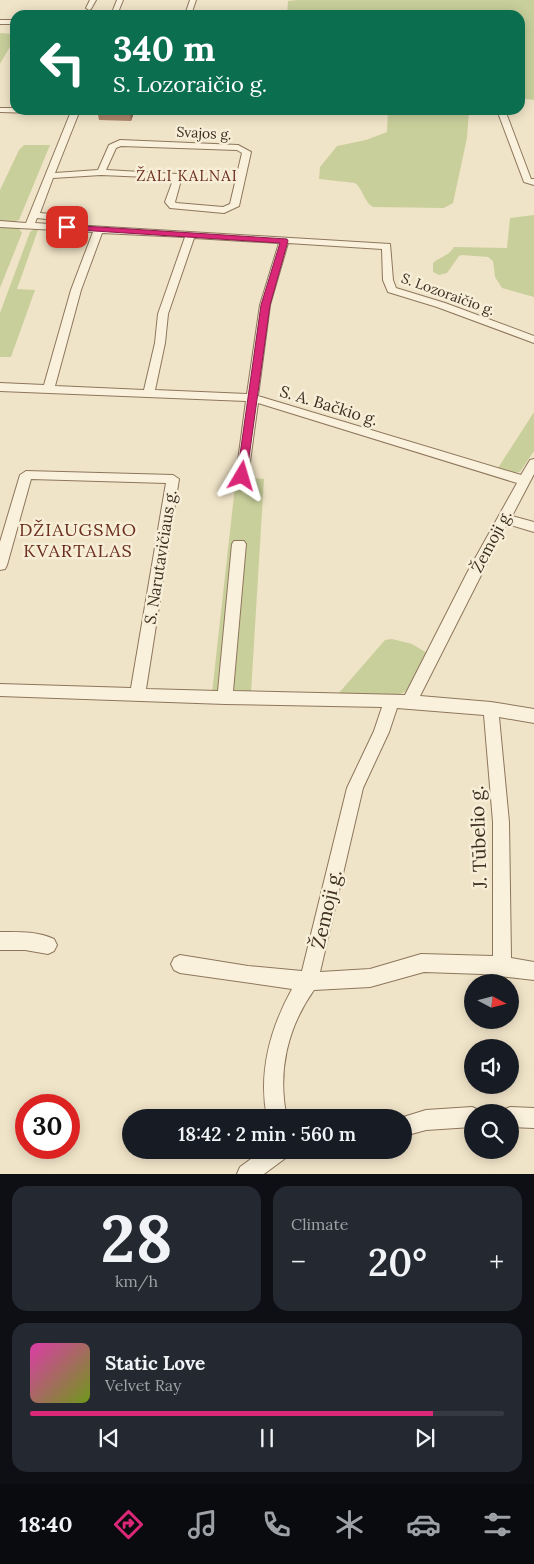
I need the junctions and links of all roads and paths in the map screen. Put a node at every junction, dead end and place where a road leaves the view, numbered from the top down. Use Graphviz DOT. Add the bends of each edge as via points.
graph roads {
  1 [pos="93,0"];
  2 [pos="90,8"];
  3 [pos="74,115"];
  4 [pos="503,115"];
  5 [pos="101,172"];
  6 [pos="50,176"];
  7 [pos="534,182"];
  8 [pos="34,215"];
  9 [pos="0,224"];
  10 [pos="30,225"];
  11 [pos="67,227"];
  12 [pos="98,230"];
  13 [pos="190,236"];
  14 [pos="284,241"];
  15 [pos="534,340"];
  16 [pos="0,387"];
  17 [pos="48,390"];
  18 [pos="149,393"];
  19 [pos="252,398"];
  20 [pos="534,463"];
  21 [pos="242,476"];
  22 [pos="523,480"];
  23 [pos="503,518"];
  24 [pos="534,527"];
  25 [pos="239,544"];
  26 [pos="0,565"];
  27 [pos="0,690"];
  28 [pos="137,695"];
  29 [pos="225,698"];
  30 [pos="390,701"];
  31 [pos="410,701"];
  32 [pos="491,708"];
  33 [pos="534,716"];
  34 [pos="0,941"];
  35 [pos="48,945"];
  36 [pos="180,964"];
  37 [pos="502,965"];
  38 [pos="534,971"];
  39 [pos="309,981"];
  40 [pos="276,1109"];
  41 [pos="464,1117"];
  42 [pos="519,1117"];
  43 [pos="534,1118"];
  44 [pos="412,1124"];
  45 [pos="268,1159"];
  46 [pos="247,1174"];
  1 -- 2 [label="street"];
  3 -- 6 [label="street"];
  4 -- 7 [label="street" via="528,182"];
  5 -- 5 [label="street, Svajos g." via="174,176 177,178 170,202 173,206 224,210 234,206 247,152 238,148 120,142 112,147"];
  5 -- 6 [label="street, Svajos g."];
  6 -- 8 [label="street"];
  8 -- 10 [label="street"];
  8 -- 11 [label="street" via="66,218 70,221"];
  9 -- 10 [label="street, S. Lozoraičio g."];
  10 -- 11 [label="street, S. Lozoraičio g."];
  11 -- 12 [label="street, S. Lozoraičio g."];
  12 -- 13 [label="street, S. Lozoraičio g."];
  12 -- 17 [label="street" via="76,290"];
  13 -- 14 [label="street, S. Lozoraičio g."];
  13 -- 18 [label="street" via="162,314 160,343"];
  14 -- 15 [label="street, S. Lozoraičio g." via="387,246 388,280 392,290"];
  14 -- 19 [label="street" via="265,305"];
  16 -- 17 [label="street, S. A. Bačkio g."];
  17 -- 18 [label="street, S. A. Bačkio g."];
  18 -- 19 [label="street, S. A. Bačkio g."];
  19 -- 21 [label="street"];
  19 -- 22 [label="street, S. A. Bačkio g."];
  20 -- 22 [label="street, Žemoji g."];
  22 -- 23 [label="street, Žemoji g."];
  23 -- 24 [label="street"];
  23 -- 31 [label="street, Žemoji g."];
  25 -- 29 [label="street"];
  26 -- 28 [label="street, S. Narutavičiaus g." via="26,475 173,479"];
  27 -- 28 [label="street"];
  28 -- 29 [label="street"];
  29 -- 30 [label="street"];
  30 -- 31 [label="street"];
  30 -- 39 [label="street, Žemoji g." via="389,712 359,773"];
  31 -- 32 [label="street"];
  32 -- 33 [label="street"];
  32 -- 37 [label="street, J. Tūbelio g." via="501,822"];
  34 -- 35 [label="street"];
  36 -- 39 [label="street"];
  37 -- 38 [label="street"];
  37 -- 39 [label="street" via="423,963 362,979"];
  39 -- 40 [label="street, Žemoji g." via="298,994 284,1024 273,1071"];
  41 -- 44 [label="street"];
  42 -- 43 [label="street"];
  45 -- 46 [label="street"];
}
